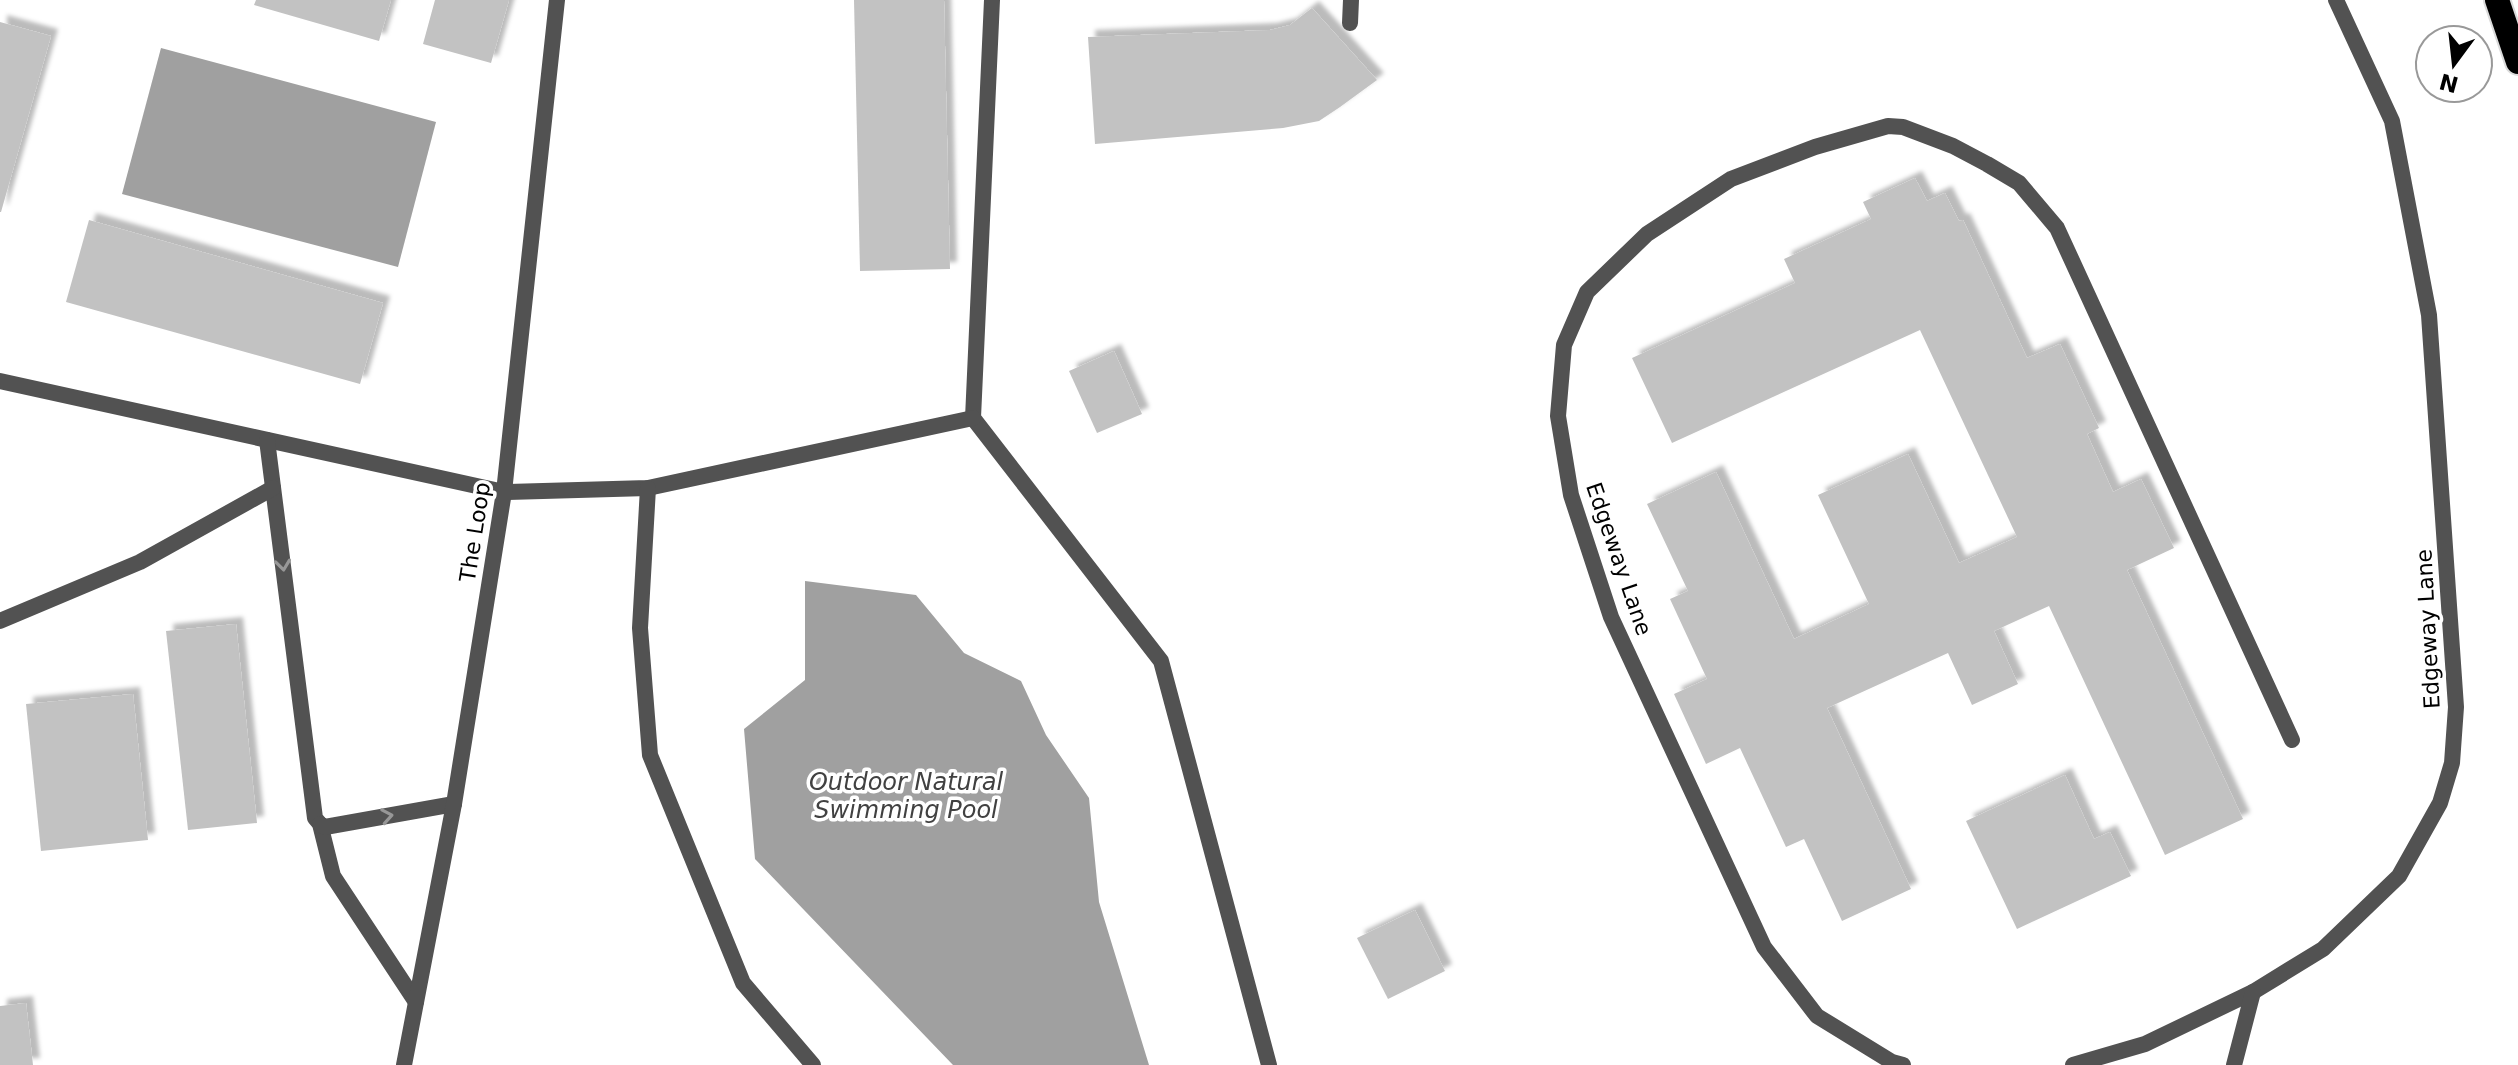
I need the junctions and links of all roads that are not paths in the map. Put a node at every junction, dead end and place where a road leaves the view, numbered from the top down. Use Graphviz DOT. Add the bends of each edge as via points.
graph roads {
  1 [pos="557,0"];
  2 [pos="992,0"];
  3 [pos="1351,0"];
  4 [pos="2336,0"];
  5 [pos="2497,0"];
  6 [pos="1350,23"];
  7 [pos="2518,62"];
  8 [pos="0,381"];
  9 [pos="973,418"];
  10 [pos="267,440"];
  11 [pos="273,488"];
  12 [pos="648,488"];
  13 [pos="504,492"];
  14 [pos="0,621"];
  15 [pos="2292,740"];
  16 [pos="454,804"];
  17 [pos="320,824"];
  18 [pos="2253,992"];
  19 [pos="416,1002"];
  20 [pos="404,1065"];
  21 [pos="813,1065"];
  22 [pos="1269,1065"];
  23 [pos="1903,1065"];
  24 [pos="2073,1065"];
  25 [pos="2234,1065"];
  1 -- 13 [label="lane, The Loop"];
  2 -- 9 [label="lane"];
  3 -- 6 [label="lane"];
  4 -- 18 [label="lane, Edgeway Lane" via="2392,121 2429,315 2456,707 2452,763 2440,803 2399,876 2323,949"];
  5 -- 7 [label="highway"];
  8 -- 10 [label="lane"];
  9 -- 12 [label="lane"];
  9 -- 22 [label="lane" via="1161,661"];
  10 -- 11 [label="lane"];
  10 -- 13 [label="lane"];
  11 -- 14 [label="lane" via="140,562"];
  11 -- 17 [label="lane, one-way" via="315,818"];
  12 -- 13 [label="lane"];
  12 -- 21 [label="lane" via="640,628 650,755 743,983"];
  13 -- 16 [label="lane, The Loop"];
  15 -- 23 [label="lane, Edgeway Lane" via="2057,228 2019,183 1953,146 1888,126 1731,179 1647,234 1587,292 1564,345 1558,416 1571,495 1611,617 1764,947 1817,1016"];
  17 -- 16 [label="lane, one-way"];
  16 -- 19 [label="lane, The Loop"];
  17 -- 19 [label="lane" via="333,876"];
  18 -- 24 [label="lane, Edgeway Lane" via="2145,1044"];
  18 -- 25 [label="lane"];
  19 -- 20 [label="lane, The Loop"];
}
